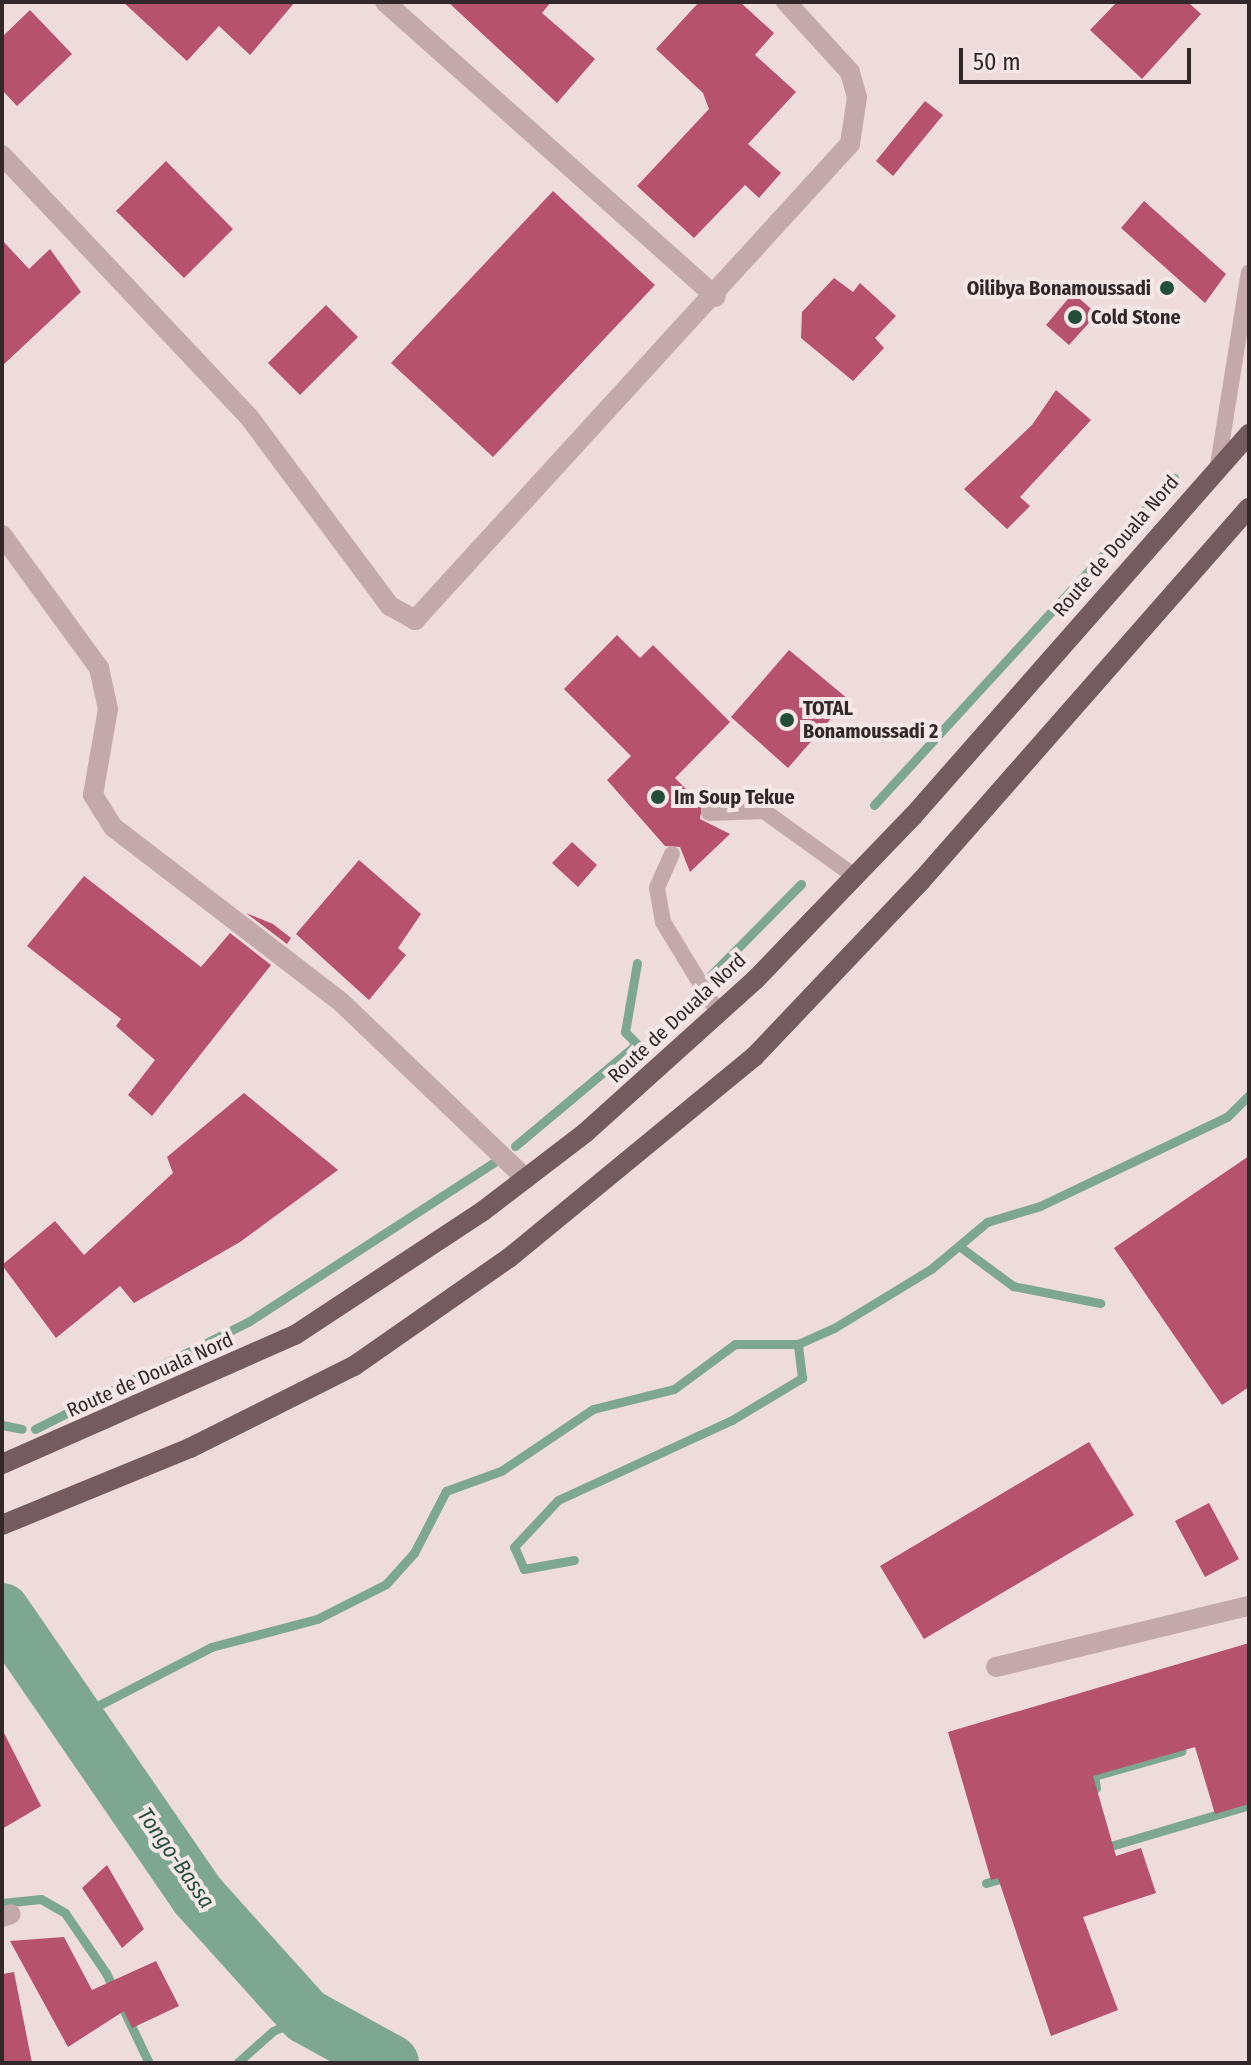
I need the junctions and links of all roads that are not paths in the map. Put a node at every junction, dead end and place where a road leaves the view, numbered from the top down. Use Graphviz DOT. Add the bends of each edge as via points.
graph roads {
  1 [pos="385,2"];
  2 [pos="786,2"];
  3 [pos="2,155"];
  4 [pos="1249,272"];
  5 [pos="716,297"];
  6 [pos="1249,434"];
  7 [pos="1218,465"];
  8 [pos="1249,507"];
  9 [pos="2,535"];
  10 [pos="709,813"];
  11 [pos="672,854"];
  12 [pos="856,877"];
  13 [pos="719,1014"];
  14 [pos="526,1179"];
  15 [pos="2,1464"];
  16 [pos="4,1524"];
  17 [pos="1249,1606"];
  18 [pos="996,1667"];
  1 -- 5 [label="street"];
  2 -- 5 [label="street" via="850,72 856,123 850,144"];
  3 -- 5 [label="street" via="249,417 400,617 415,620"];
  4 -- 7 [label="lane"];
  6 -- 7 [label="main road, Route de Douala Nord"];
  7 -- 12 [label="main road, Route de Douala Nord"];
  8 -- 16 [label="main road" via="921,881 754,1057 521,1248 354,1366 190,1448"];
  9 -- 14 [label="street" via="99,668 108,709 93,795 113,827 341,1002"];
  10 -- 12 [label="lane" via="764,811"];
  11 -- 13 [label="lane" via="657,888 663,922"];
  12 -- 13 [label="main road, Route de Douala Nord"];
  13 -- 14 [label="main road, Route de Douala Nord"];
  14 -- 15 [label="main road, Route de Douala Nord" via="295,1335"];
  17 -- 18 [label="street"];
}
